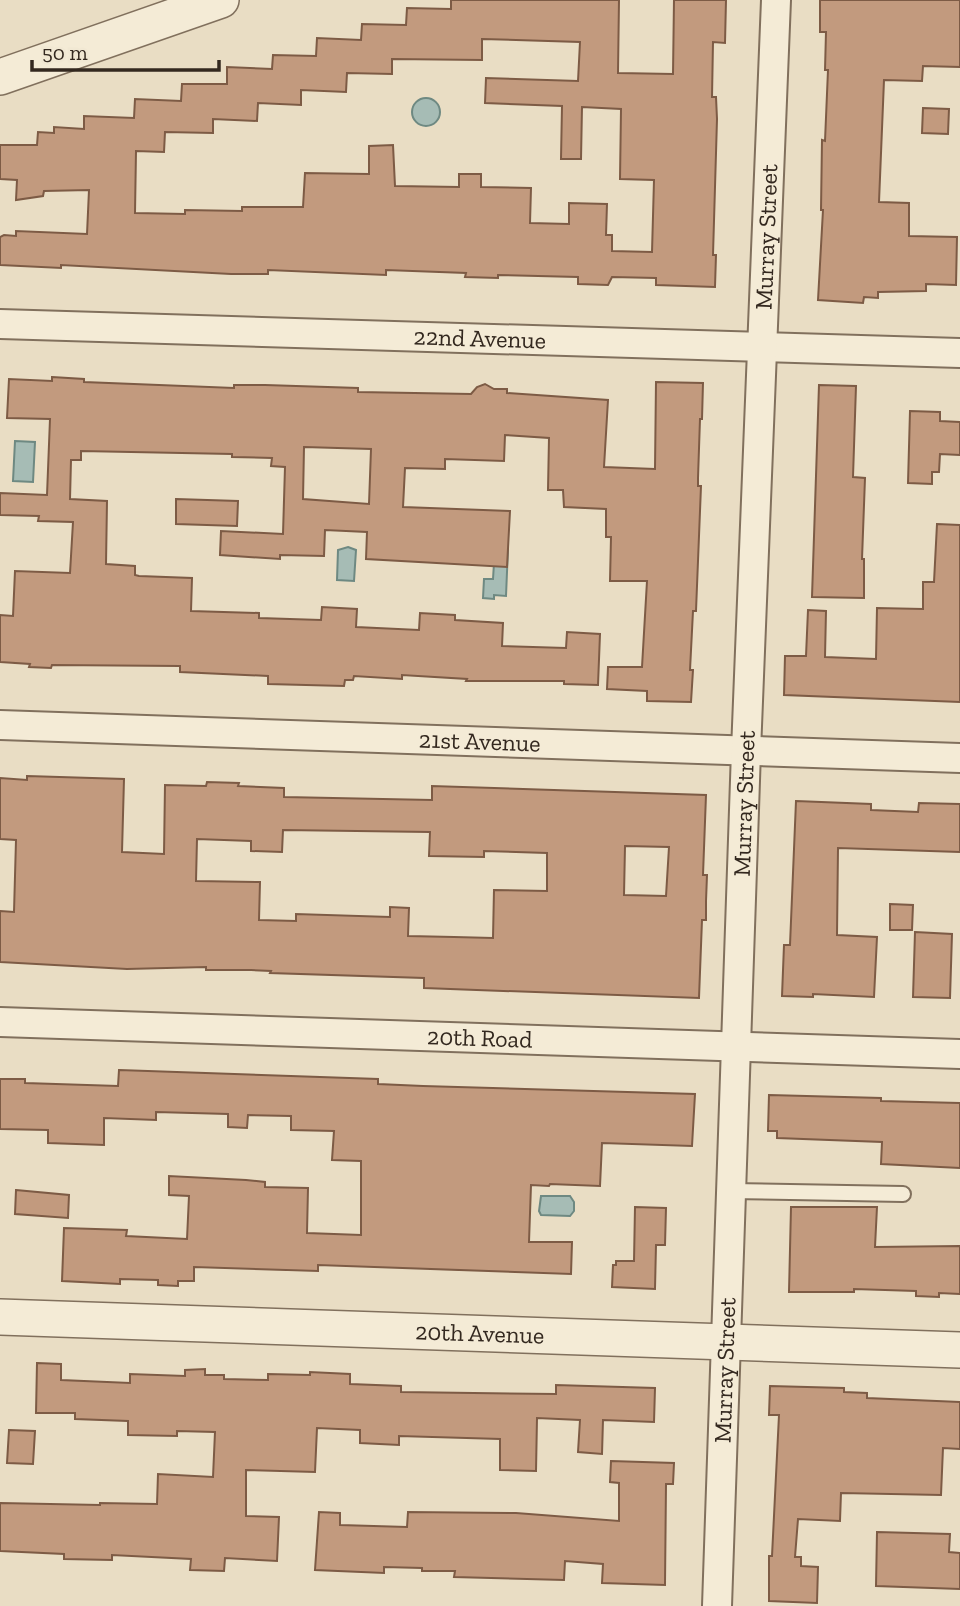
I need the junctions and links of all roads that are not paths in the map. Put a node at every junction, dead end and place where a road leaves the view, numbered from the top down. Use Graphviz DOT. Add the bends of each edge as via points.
graph roads {
  1 [pos="221,0"];
  2 [pos="776,0"];
  3 [pos="0,77"];
  4 [pos="0,324"];
  5 [pos="761,347"];
  6 [pos="960,353"];
  7 [pos="0,726"];
  8 [pos="746,751"];
  9 [pos="960,758"];
  10 [pos="0,1021"];
  11 [pos="735,1046"];
  12 [pos="960,1054"];
  13 [pos="730,1191"];
  14 [pos="903,1194"];
  15 [pos="0,1317"];
  16 [pos="726,1342"];
  17 [pos="960,1350"];
  18 [pos="717,1606"];
  1 -- 3 [label="street"];
  2 -- 5 [label="street, Murray Street"];
  4 -- 5 [label="street, 22nd Avenue"];
  5 -- 6 [label="street, 22nd Avenue"];
  5 -- 8 [label="street, Murray Street"];
  7 -- 8 [label="street, 21st Avenue"];
  8 -- 9 [label="street, 21st Avenue"];
  8 -- 11 [label="street, Murray Street"];
  10 -- 11 [label="street, 20th Road"];
  11 -- 12 [label="street, 20th Road"];
  11 -- 13 [label="street, Murray Street"];
  13 -- 14 [label="lane"];
  13 -- 16 [label="street, Murray Street"];
  15 -- 16 [label="street, 20th Avenue"];
  16 -- 17 [label="street, 20th Avenue"];
  16 -- 18 [label="street, Murray Street"];
}
